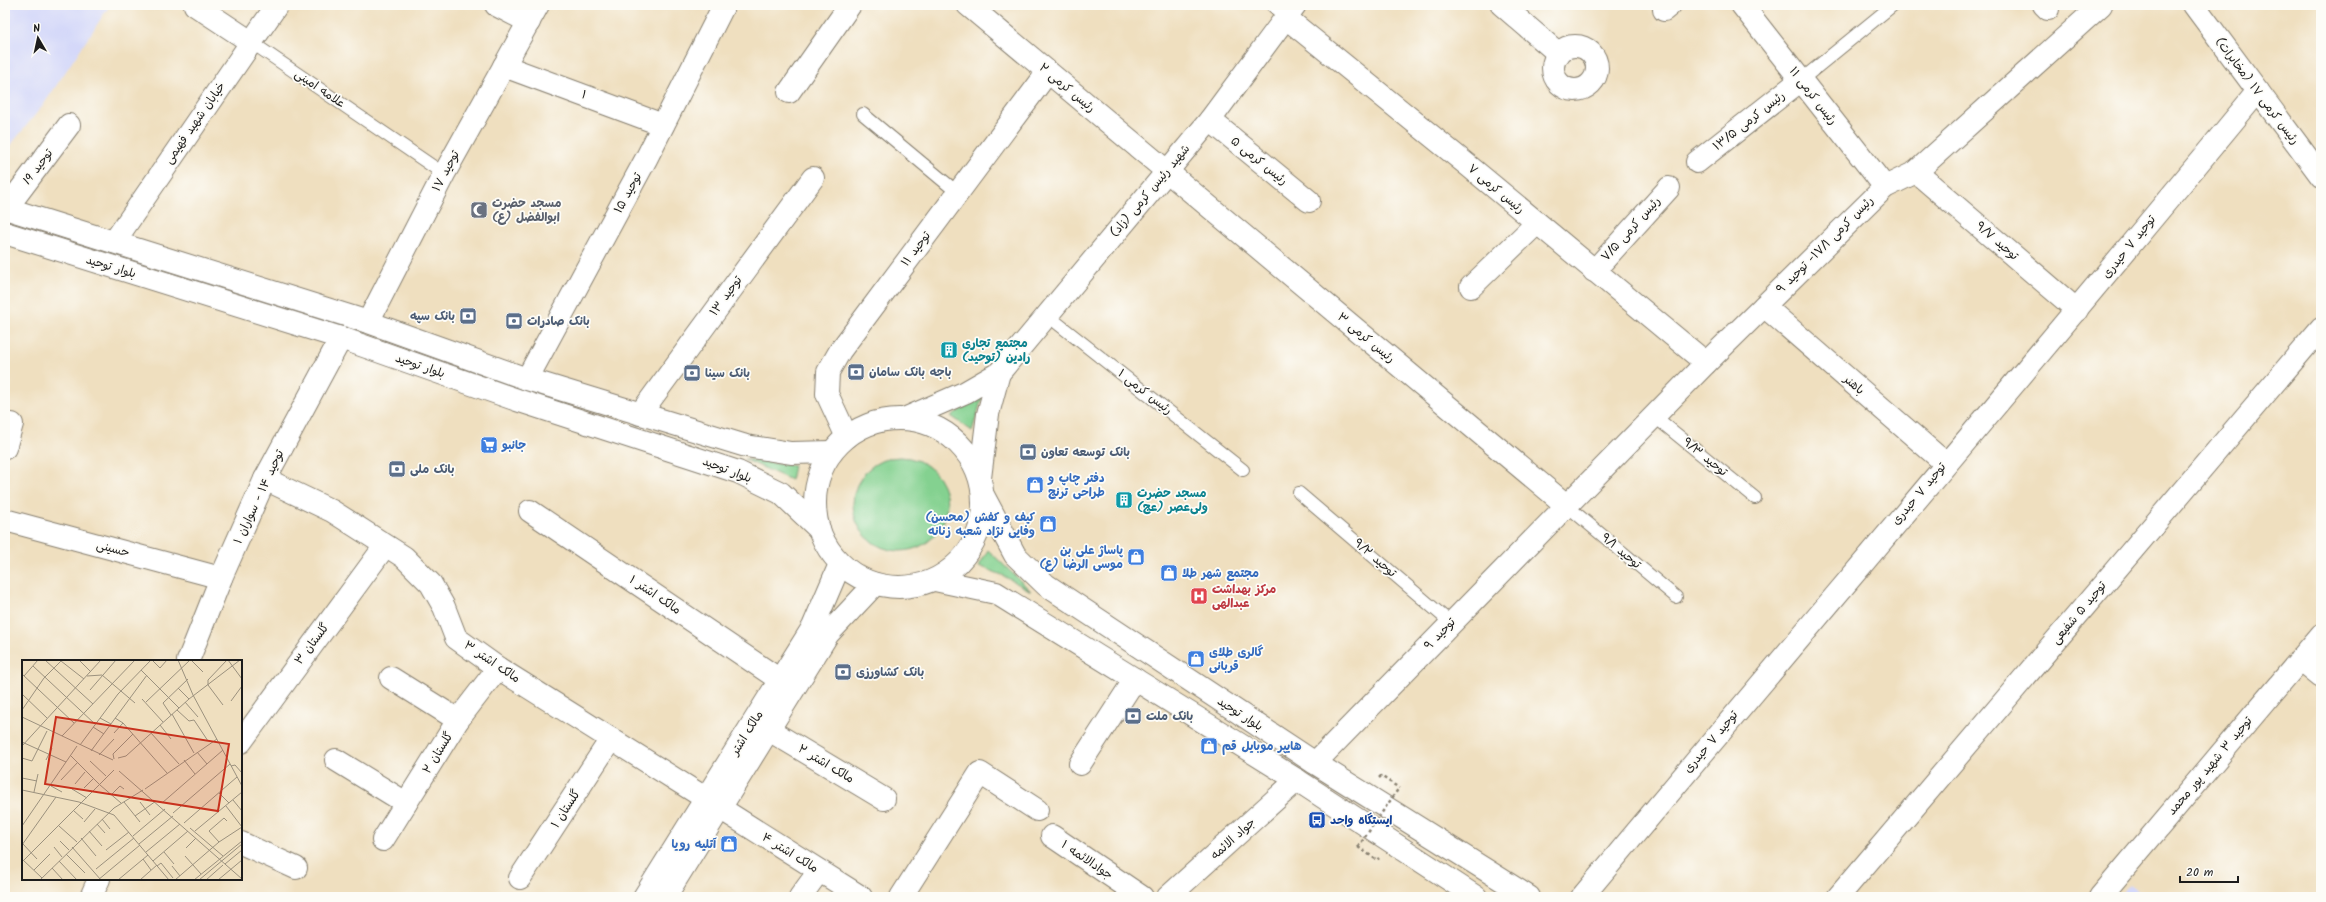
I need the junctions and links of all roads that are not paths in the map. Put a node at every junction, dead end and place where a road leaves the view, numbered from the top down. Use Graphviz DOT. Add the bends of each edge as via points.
graph roads {
  1 [pos="195,5"];
  2 [pos="277,5"];
  3 [pos="496,5"];
  4 [pos="724,5"];
  5 [pos="850,5"];
  6 [pos="968,5"];
  7 [pos="1502,5"];
  8 [pos="1742,5"];
  9 [pos="1893,5"];
  10 [pos="2101,5"];
  11 [pos="2194,5"];
  12 [pos="1284,9"];
  13 [pos="533,13"];
  14 [pos="251,42"];
  15 [pos="1558,54"];
  16 [pos="504,66"];
  17 [pos="1048,72"];
  18 [pos="1801,80"];
  19 [pos="2258,91"];
  20 [pos="789,92"];
  21 [pos="863,114"];
  22 [pos="1210,120"];
  23 [pos="69,125"];
  24 [pos="664,125"];
  25 [pos="1697,162"];
  26 [pos="1166,172"];
  27 [pos="1916,172"];
  28 [pos="444,174"];
  29 [pos="2321,176"];
  30 [pos="813,178"];
  31 [pos="1884,187"];
  32 [pos="1669,188"];
  33 [pos="958,193"];
  34 [pos="1309,202"];
  35 [pos="5,208"];
  36 [pos="1537,223"];
  37 [pos="5,233"];
  38 [pos="114,242"];
  39 [pos="1594,271"];
  40 [pos="1472,287"];
  41 [pos="1764,306"];
  42 [pos="2077,310"];
  43 [pos="1047,315"];
  44 [pos="368,322"];
  45 [pos="2321,328"];
  46 [pos="341,338"];
  47 [pos="1706,363"];
  48 [pos="999,373"];
  49 [pos="526,378"];
  50 [pos="640,414"];
  51 [pos="1654,416"];
  52 [pos="904,419"];
  53 [pos="12,424"];
  54 [pos="839,445"];
  55 [pos="5,448"];
  56 [pos="1945,463"];
  57 [pos="1242,470"];
  58 [pos="265,479"];
  59 [pos="982,488"];
  60 [pos="1299,493"];
  61 [pos="1755,498"];
  62 [pos="1566,505"];
  63 [pos="530,511"];
  64 [pos="5,520"];
  65 [pos="819,529"];
  66 [pos="385,546"];
  67 [pos="840,564"];
  68 [pos="221,578"];
  69 [pos="935,580"];
  70 [pos="875,584"];
  71 [pos="1676,597"];
  72 [pos="1451,623"];
  73 [pos="2321,635"];
  74 [pos="2300,659"];
  75 [pos="188,660"];
  76 [pos="498,668"];
  77 [pos="2321,676"];
  78 [pos="391,678"];
  79 [pos="1135,679"];
  80 [pos="780,680"];
  81 [pos="458,720"];
  82 [pos="768,730"];
  83 [pos="611,739"];
  84 [pos="242,741"];
  85 [pos="336,760"];
  86 [pos="1315,763"];
  87 [pos="1080,764"];
  88 [pos="1297,780"];
  89 [pos="884,799"];
  90 [pos="406,803"];
  91 [pos="712,803"];
  92 [pos="1037,810"];
  93 [pos="1052,836"];
  94 [pos="383,840"];
  95 [pos="242,843"];
  96 [pos="296,868"];
  97 [pos="819,870"];
  98 [pos="520,878"];
  99 [pos="99,880"];
  100 [pos="91,897"];
  101 [pos="644,897"];
  102 [pos="665,897"];
  103 [pos="800,897"];
  104 [pos="861,897"];
  105 [pos="901,897"];
  106 [pos="1142,897"];
  107 [pos="1168,897"];
  108 [pos="1476,897"];
  109 [pos="1529,897"];
  110 [pos="1582,897"];
  111 [pos="1838,897"];
  112 [pos="2100,897"];
  1 -- 14 [label="street, علامه امینی"];
  2 -- 14 [label="street, خیابان شهید فهیمی"];
  3 -- 13 [label="street"];
  4 -- 24 [label="street, توحید ۱۵"];
  5 -- 20 [label="street"];
  6 -- 17 [label="street, رئیس کرمی ۲"];
  7 -- 15 [label="street"];
  8 -- 18 [label="street, رئیس کرمی ۱۱"];
  9 -- 18 [label="lane"];
  10 -- 27 [label="street, رئیس کرمی ۱۷/۱- توحید ۹"];
  11 -- 19 [label="street, رئیس کرمی ۱۷ (مخابرات)"];
  12 -- 22 [label="street, شهید رئیس کرمی (زاد)"];
  12 -- 36 [label="street, رئیس کرمی ۷"];
  13 -- 16 [label="street, توحید ۱۷"];
  14 -- 28 [label="lane, علامه امینی"];
  14 -- 38 [label="street, خیابان شهید فهیمی"];
  16 -- 24 [label="street, ۱"];
  16 -- 28 [label="street, توحید ۱۷"];
  17 -- 26 [label="street, رئیس کرمی ۲"];
  17 -- 33 [label="street, توحید ۱۱"];
  18 -- 25 [label="street, رئیس کرمی ۱۳/۵"];
  18 -- 31 [label="street, رئیس کرمی ۱۱"];
  19 -- 29 [label="street, رئیس کرمی ۱۷ (مخابرات)"];
  19 -- 42 [label="street, توحید ۷ حیدری"];
  21 -- 33 [label="lane"];
  22 -- 26 [label="street, شهید رئیس کرمی (زاد)"];
  22 -- 34 [label="street, رئیس کرمی ۵"];
  23 -- 35 [label="street, توحید 19"];
  24 -- 49 [label="street, توحید ۱۵"];
  26 -- 43 [label="street, شهید رئیس کرمی (زاد)"];
  26 -- 62 [label="street, رئیس کرمی ۳"];
  27 -- 31 [label="street, رئیس کرمی ۱۷/۱- توحید ۹"];
  27 -- 42 [label="street, توحید ۹/۷"];
  28 -- 44 [label="street, توحید ۱۷"];
  30 -- 50 [label="street, توحید ۱۳"];
  31 -- 41 [label="street, رئیس کرمی ۱۷/۱- توحید ۹"];
  32 -- 39 [label="street, رئیس کرمی ۷/۵"];
  33 -- 54 [label="street, توحید ۱۱" via="840,351 828,372 827,394"];
  35 -- 38 [label="street, بلوار توحید"];
  36 -- 39 [label="street, رئیس کرمی ۷"];
  36 -- 40 [label="street"];
  37 -- 46 [label="street, بلوار توحید"];
  38 -- 44 [label="street, بلوار توحید"];
  39 -- 47 [label="street, رئیس کرمی ۷"];
  41 -- 47 [label="street, رئیس کرمی ۱۷/۱- توحید ۹"];
  41 -- 56 [label="street, باهنر"];
  42 -- 56 [label="street, توحید ۷ حیدری"];
  43 -- 48 [label="street, شهید رئیس کرمی (زاد)"];
  43 -- 57 [label="lane, رئیس کرمی ۱"];
  44 -- 49 [label="street, بلوار توحید"];
  45 -- 111 [label="street, توحید ۵ شفیعی"];
  46 -- 58 [label="street, توحید ۱۴ - سواران ۱"];
  46 -- 65 [label="street, بلوار توحید" via="517,400 738,472 781,493"];
  47 -- 51 [label="street, رئیس کرمی ۱۷/۱- توحید ۹"];
  48 -- 52 [label="street" via="966,392"];
  48 -- 59 [label="street" via="988,414"];
  49 -- 50 [label="street, بلوار توحید"];
  50 -- 54 [label="street, بلوار توحید" via="746,446 791,454"];
  51 -- 61 [label="lane, توحید ۹/۳"];
  51 -- 62 [label="street, رئیس کرمی ۱۷/۱- توحید ۹"];
  52 -- 54 [label="street" via="883,421 864,427"];
  52 -- 59 [label="street, بلوار توحید" via="930,425 959,443 971,459"];
  53 -- 55 [label="street"];
  54 -- 65 [label="street" via="822,470 816,489 815,509"];
  56 -- 110 [label="street, توحید ۷ حیدری"];
  58 -- 66 [label="street, مالک اشتر ۳" via="332,511"];
  58 -- 68 [label="street, توحید ۱۴ - سواران ۱"];
  59 -- 69 [label="street" via="983,518 977,537 962,560"];
  59 -- 86 [label="street, بلوار توحید" via="1015,554 1046,586"];
  60 -- 72 [label="lane, توحید ۹/۲"];
  62 -- 71 [label="lane, توحید ۹/۱"];
  62 -- 72 [label="street, توحید ۹"];
  63 -- 80 [label="street, مالک اشتر ۱"];
  64 -- 68 [label="street, حسینی"];
  65 -- 67 [label="street" via="827,548"];
  66 -- 76 [label="street, مالک اشتر ۳" via="404,557 432,584 456,638"];
  66 -- 84 [label="street, گلستان ۳"];
  67 -- 70 [label="street" via="856,576"];
  67 -- 80 [label="street, مالک اشتر" via="814,626"];
  68 -- 75 [label="street, توحید ۱۴ - سواران ۱"];
  69 -- 70 [label="street" via="915,586"];
  69 -- 79 [label="street" via="996,593"];
  70 -- 82 [label="street, مالک اشتر" via="828,634"];
  72 -- 86 [label="street, توحید ۹"];
  73 -- 74 [label="street, توحید ۳ شهيد پور محمد"];
  74 -- 77 [label="street"];
  74 -- 112 [label="street, توحید ۳ شهيد پور محمد"];
  76 -- 81 [label="street, گلستان ۲"];
  76 -- 83 [label="street, مالک اشتر ۳"];
  78 -- 81 [label="street"];
  79 -- 87 [label="street"];
  79 -- 88 [label="street"];
  80 -- 91 [label="street, مالک اشتر"];
  81 -- 90 [label="street, گلستان ۲"];
  82 -- 89 [label="street, مالک اشتر ۲"];
  82 -- 91 [label="street, مالک اشتر"];
  83 -- 91 [label="street, مالک اشتر ۳"];
  83 -- 98 [label="street, گلستان ۱"];
  85 -- 90 [label="street"];
  86 -- 109 [label="street, بلوار توحید"];
  88 -- 107 [label="street, جواد الائمه"];
  88 -- 108 [label="street"];
  90 -- 94 [label="street, گلستان ۲"];
  91 -- 97 [label="street, مالک اشتر ۴"];
  91 -- 101 [label="street, مالک اشتر"];
  91 -- 102 [label="street, مالک اشتر"];
  92 -- 105 [label="street" via="980,774"];
  93 -- 106 [label="street, جوادالائمه ۱"];
  95 -- 96 [label="street"];
  97 -- 103 [label="street"];
  97 -- 104 [label="street, مالک اشتر ۴"];
  99 -- 100 [label="street"];
}
